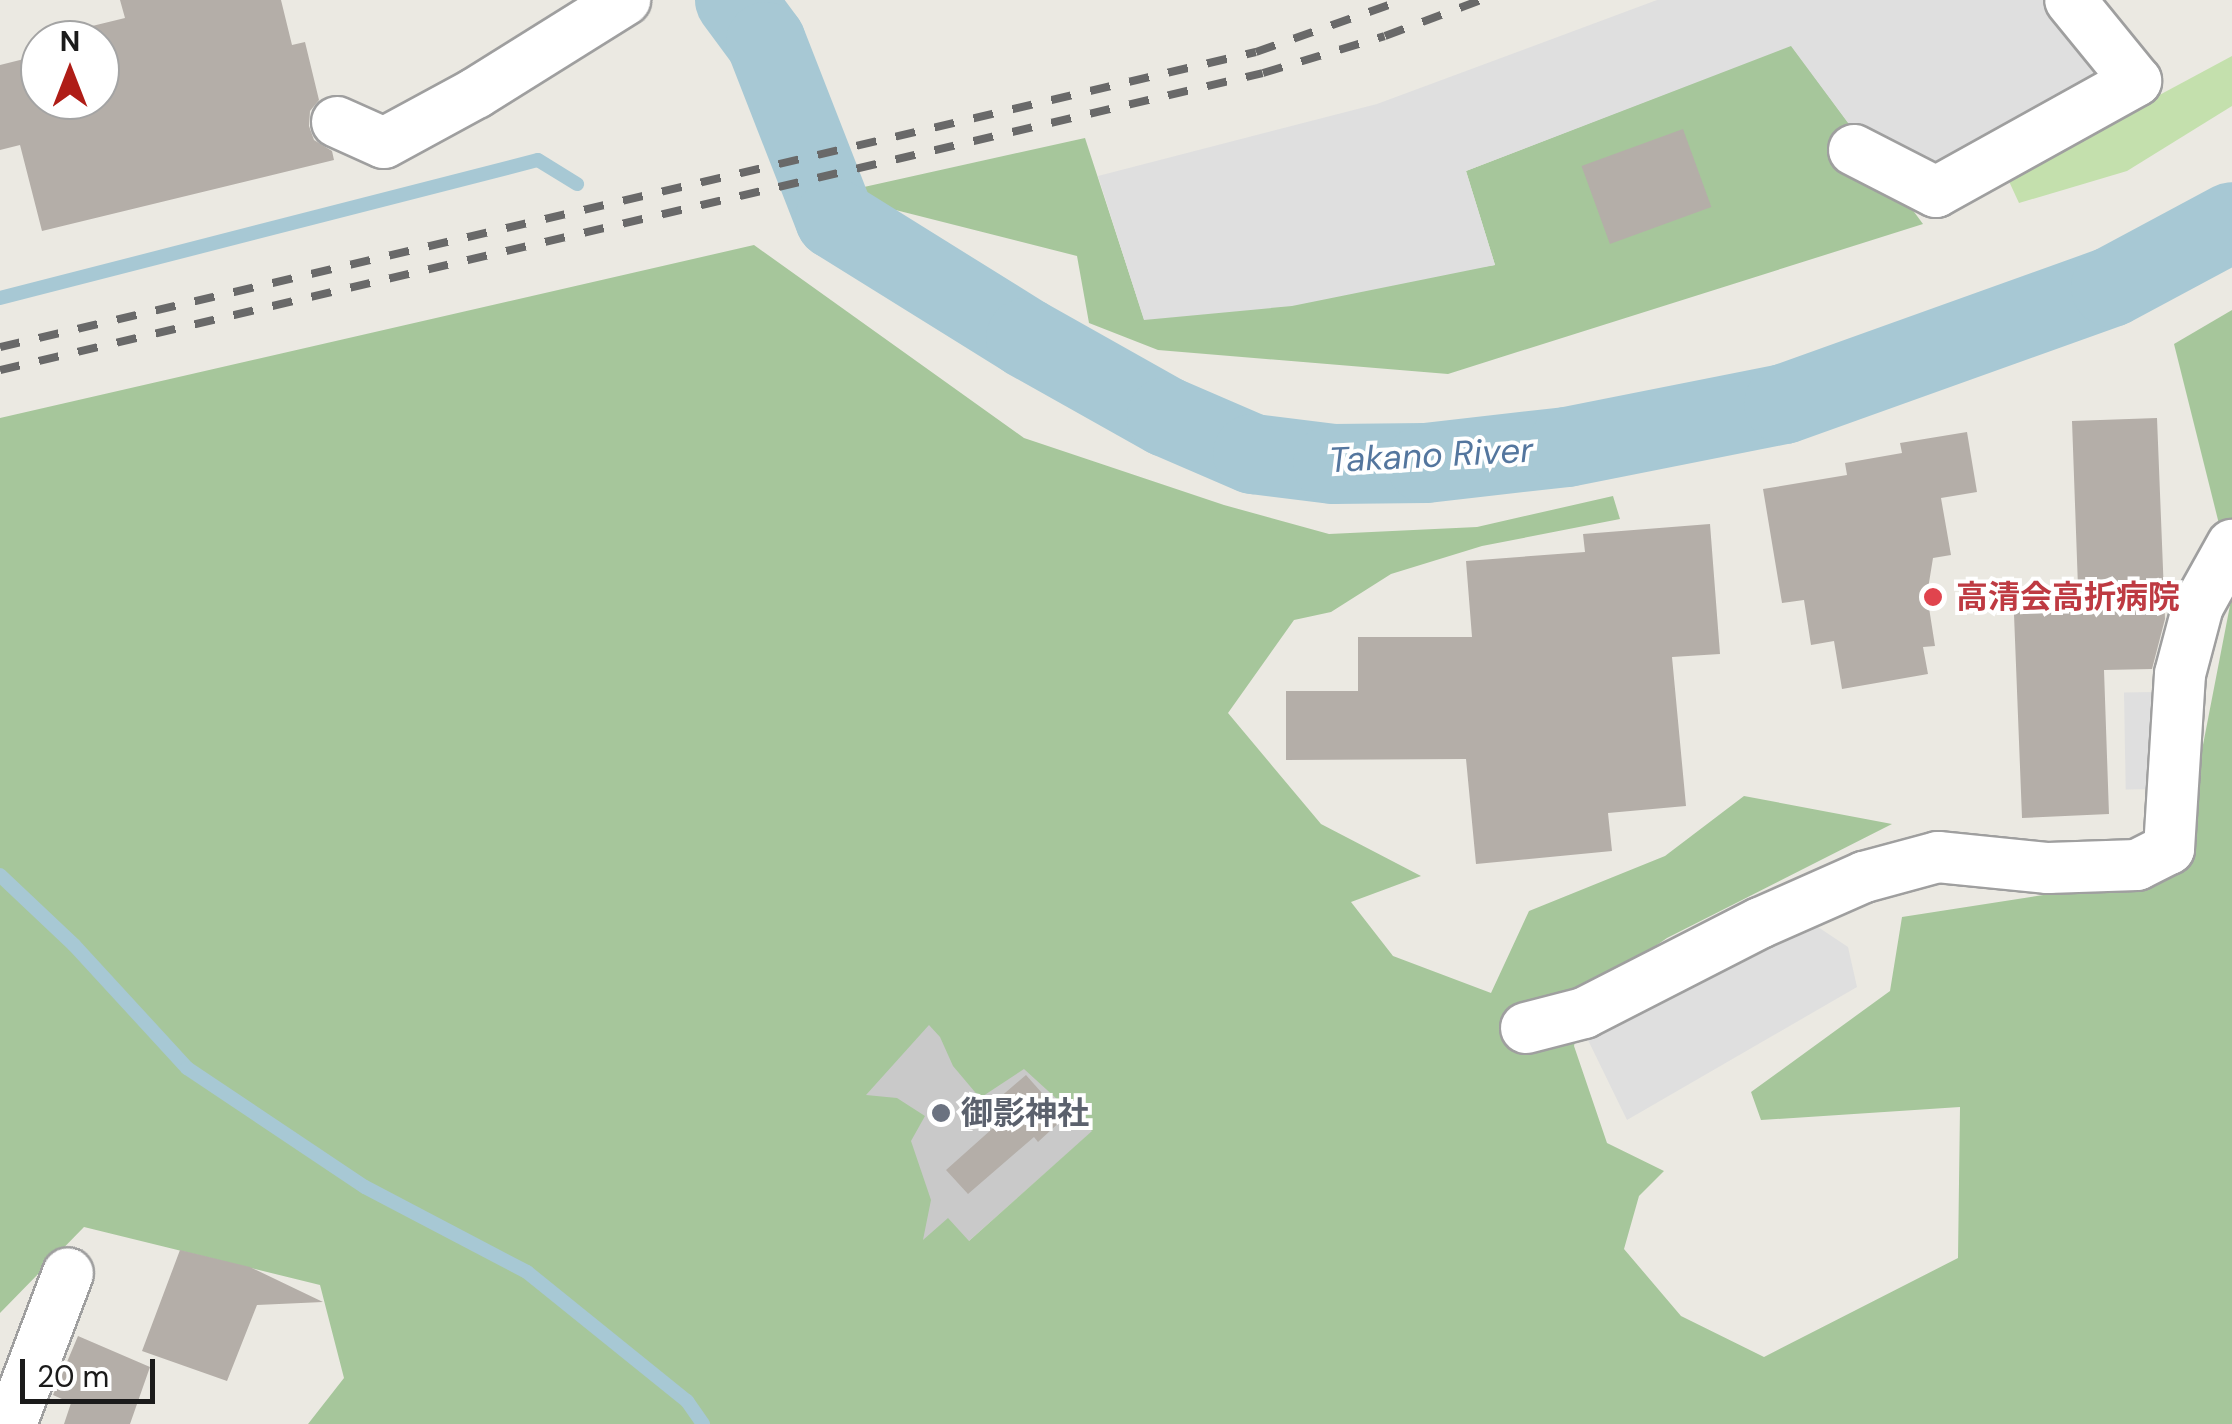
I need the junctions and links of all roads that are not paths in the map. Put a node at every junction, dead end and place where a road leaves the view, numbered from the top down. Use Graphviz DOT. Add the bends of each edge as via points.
graph roads {
  1 [pos="624,0"];
  2 [pos="2070,0"];
  3 [pos="337,122"];
  4 [pos="1854,150"];
  5 [pos="2232,545"];
  6 [pos="1526,1028"];
  7 [pos="68,1274"];
  8 [pos="10,1424"];
  1 -- 3 [label="street" via="384,143"];
  2 -- 4 [label="street" via="2136,82 1936,192"];
  5 -- 6 [label="street" via="2198,606 2180,674 2169,849 2137,865 2048,868 1938,857 1864,877 1584,1013"];
  7 -- 8 [label="street"];
}
